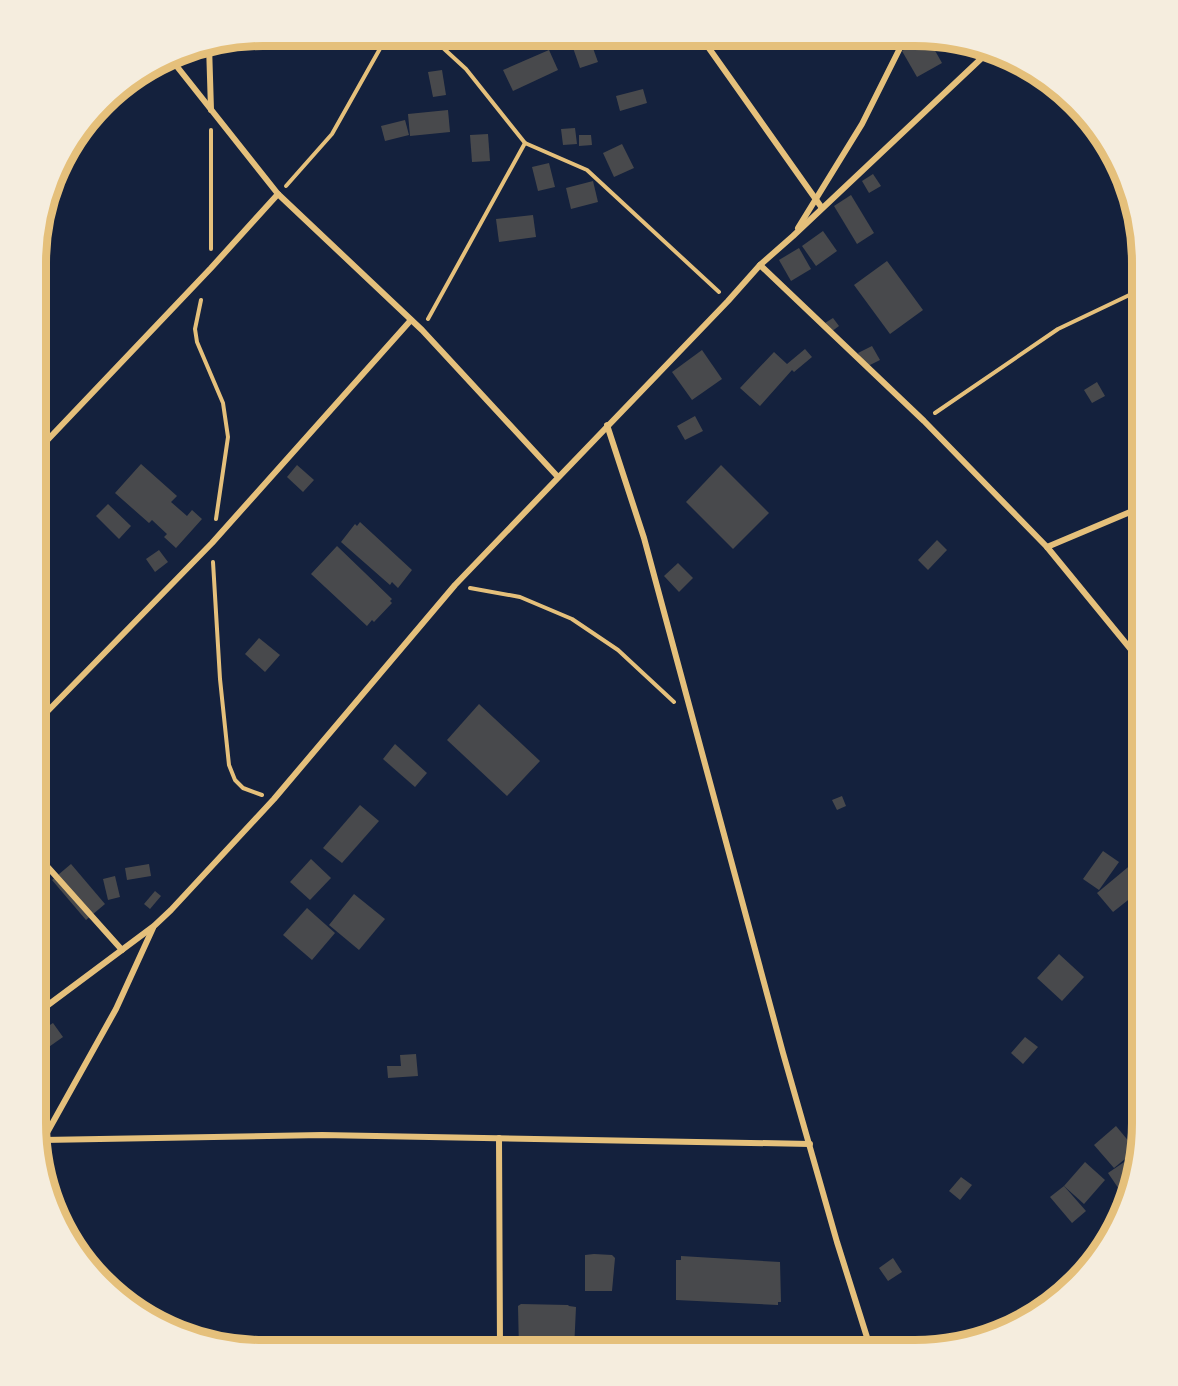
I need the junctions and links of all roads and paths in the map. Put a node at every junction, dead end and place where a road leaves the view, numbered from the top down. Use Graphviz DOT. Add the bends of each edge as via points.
graph roads {
  1 [pos="382,46"];
  2 [pos="441,46"];
  3 [pos="707,46"];
  4 [pos="901,46"];
  5 [pos="210,53"];
  6 [pos="982,57"];
  7 [pos="176,65"];
  8 [pos="211,111"];
  9 [pos="525,143"];
  10 [pos="278,194"];
  11 [pos="816,198"];
  12 [pos="822,208"];
  13 [pos="793,236"];
  14 [pos="760,265"];
  15 [pos="211,268"];
  16 [pos="1132,294"];
  17 [pos="202,296"];
  18 [pos="728,301"];
  19 [pos="411,320"];
  20 [pos="422,330"];
  21 [pos="924,421"];
  22 [pos="608,425"];
  23 [pos="46,442"];
  24 [pos="558,477"];
  25 [pos="1132,511"];
  26 [pos="212,543"];
  27 [pos="1047,547"];
  28 [pos="455,585"];
  29 [pos="1132,651"];
  30 [pos="46,713"];
  31 [pos="692,719"];
  32 [pos="274,799"];
  33 [pos="46,865"];
  34 [pos="154,926"];
  35 [pos="122,950"];
  36 [pos="46,1007"];
  37 [pos="47,1133"];
  38 [pos="499,1138"];
  39 [pos="47,1140"];
  40 [pos="810,1144"];
  41 [pos="500,1340"];
  42 [pos="868,1340"];
  1 -- 10 [label="path" via="332,134"];
  2 -- 9 [label="path" via="466,69"];
  3 -- 11 [label="street"];
  4 -- 11 [label="street" via="862,124"];
  5 -- 8 [label="street"];
  6 -- 12 [label="street"];
  7 -- 8 [label="street"];
  8 -- 10 [label="street"];
  8 -- 15 [label="path"];
  9 -- 18 [label="path" via="587,170"];
  9 -- 20 [label="path"];
  10 -- 15 [label="street"];
  10 -- 19 [label="street"];
  11 -- 12 [label="street"];
  11 -- 13 [label="street"];
  12 -- 13 [label="street"];
  13 -- 14 [label="street"];
  14 -- 18 [label="street"];
  14 -- 21 [label="street"];
  15 -- 23 [label="street"];
  16 -- 21 [label="path" via="1058,328"];
  17 -- 26 [label="path" via="195,329 197,342 223,403 228,438"];
  18 -- 22 [label="street"];
  19 -- 20 [label="street"];
  19 -- 26 [label="street"];
  20 -- 24 [label="street"];
  21 -- 27 [label="street"];
  22 -- 24 [label="street"];
  22 -- 31 [label="street" via="644,538"];
  24 -- 28 [label="street"];
  25 -- 27 [label="street"];
  26 -- 30 [label="street"];
  26 -- 32 [label="path" via="229,765 243,788"];
  27 -- 29 [label="street"];
  28 -- 31 [label="path" via="520,597 572,619 618,650"];
  28 -- 32 [label="street"];
  31 -- 40 [label="street"];
  32 -- 34 [label="street"];
  33 -- 35 [label="street"];
  34 -- 35 [label="street"];
  34 -- 37 [label="street" via="116,1009"];
  35 -- 36 [label="street"];
  38 -- 39 [label="street" via="322,1135"];
  38 -- 40 [label="street"];
  38 -- 41 [label="street"];
  40 -- 42 [label="street"];
}
